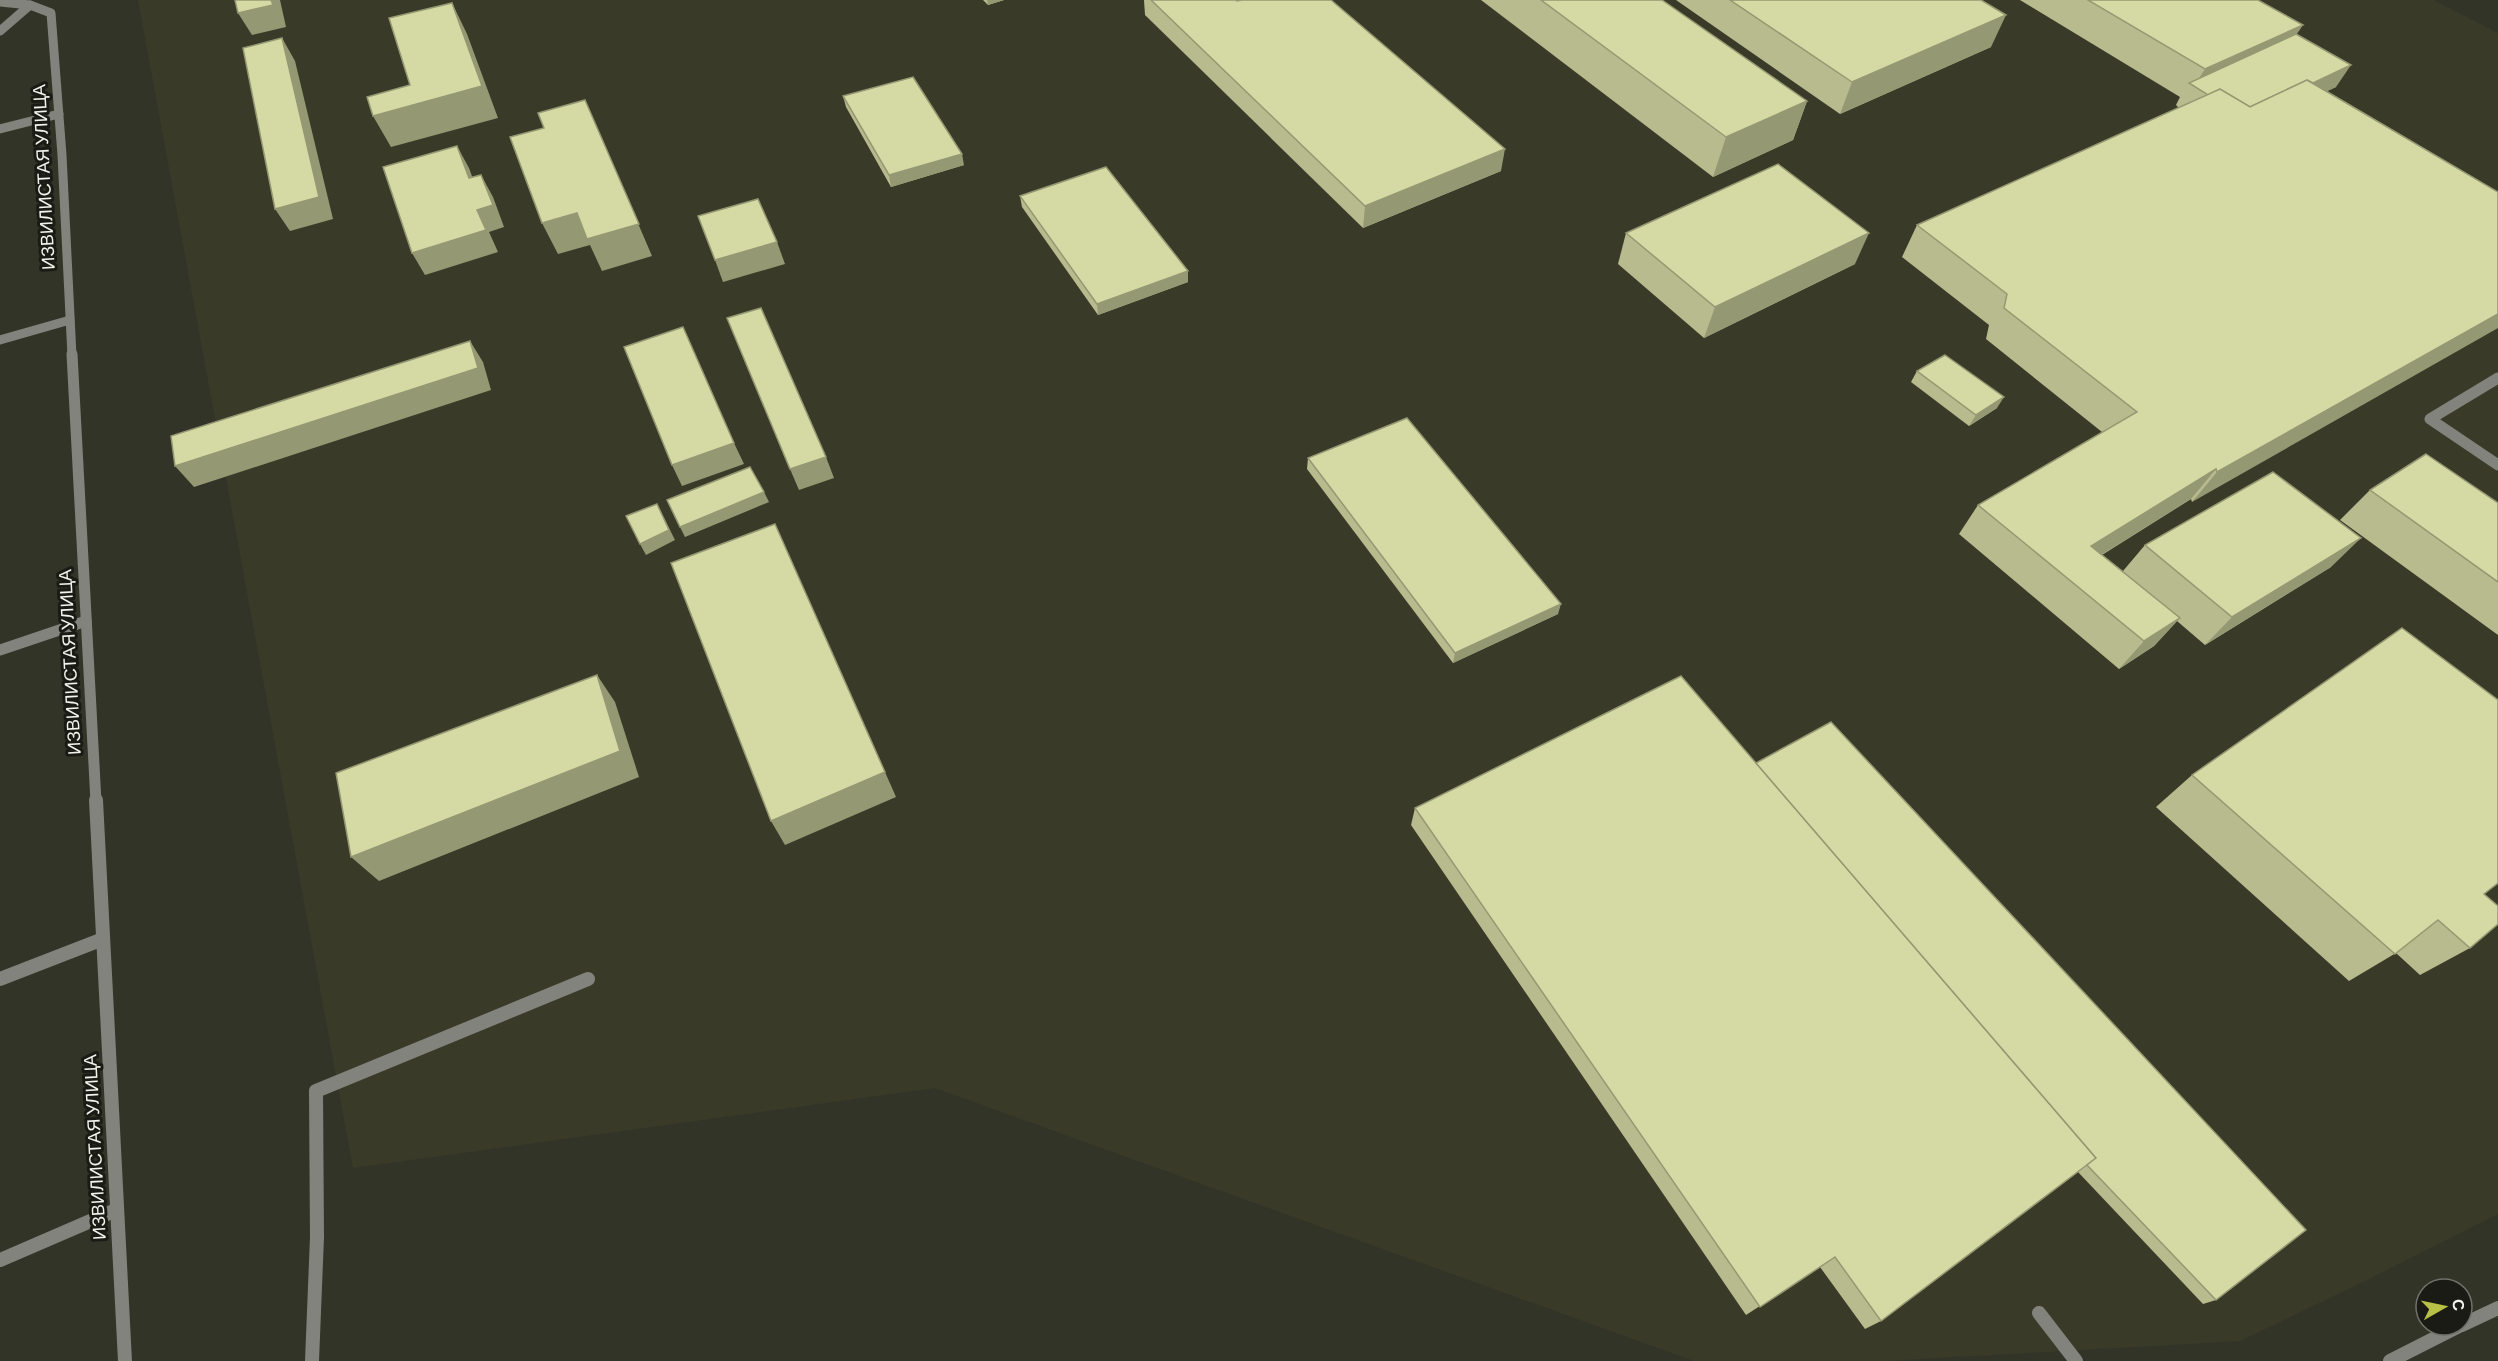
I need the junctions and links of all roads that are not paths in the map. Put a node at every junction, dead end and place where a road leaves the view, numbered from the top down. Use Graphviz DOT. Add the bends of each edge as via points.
graph roads {
  1 [pos="0,2"];
  2 [pos="30,5"];
  3 [pos="0,31"];
  4 [pos="59,114"];
  5 [pos="0,129"];
  6 [pos="70,320"];
  7 [pos="0,340"];
  8 [pos="2498,378"];
  9 [pos="2498,465"];
  10 [pos="86,621"];
  11 [pos="0,650"];
  12 [pos="103,939"];
  13 [pos="0,979"];
  14 [pos="588,979"];
  15 [pos="116,1210"];
  16 [pos="0,1260"];
  17 [pos="2498,1308"];
  18 [pos="2039,1313"];
  19 [pos="2474,1319"];
  20 [pos="2438,1337"];
  21 [pos="125,1361"];
  22 [pos="312,1361"];
  23 [pos="2076,1361"];
  24 [pos="2390,1361"];
  1 -- 2 [label="street"];
  2 -- 3 [label="street"];
  2 -- 4 [label="street, ИЗВИЛИСТАЯ УЛИЦА" via="51,14"];
  4 -- 5 [label="street"];
  4 -- 6 [label="street, ИЗВИЛИСТАЯ УЛИЦА"];
  6 -- 7 [label="street"];
  6 -- 10 [label="street, ИЗВИЛИСТАЯ УЛИЦА"];
  8 -- 9 [label="street" via="2430,419"];
  10 -- 11 [label="street"];
  10 -- 12 [label="street, ИЗВИЛИСТАЯ УЛИЦА"];
  12 -- 13 [label="street"];
  12 -- 15 [label="street, ИЗВИЛИСТАЯ УЛИЦА"];
  14 -- 22 [label="street" via="316,1091 317,1237"];
  15 -- 16 [label="street"];
  15 -- 21 [label="street, ИЗВИЛИСТАЯ УЛИЦА"];
  17 -- 19 [label="street"];
  18 -- 23 [label="street"];
  20 -- 24 [label="street"];
}
